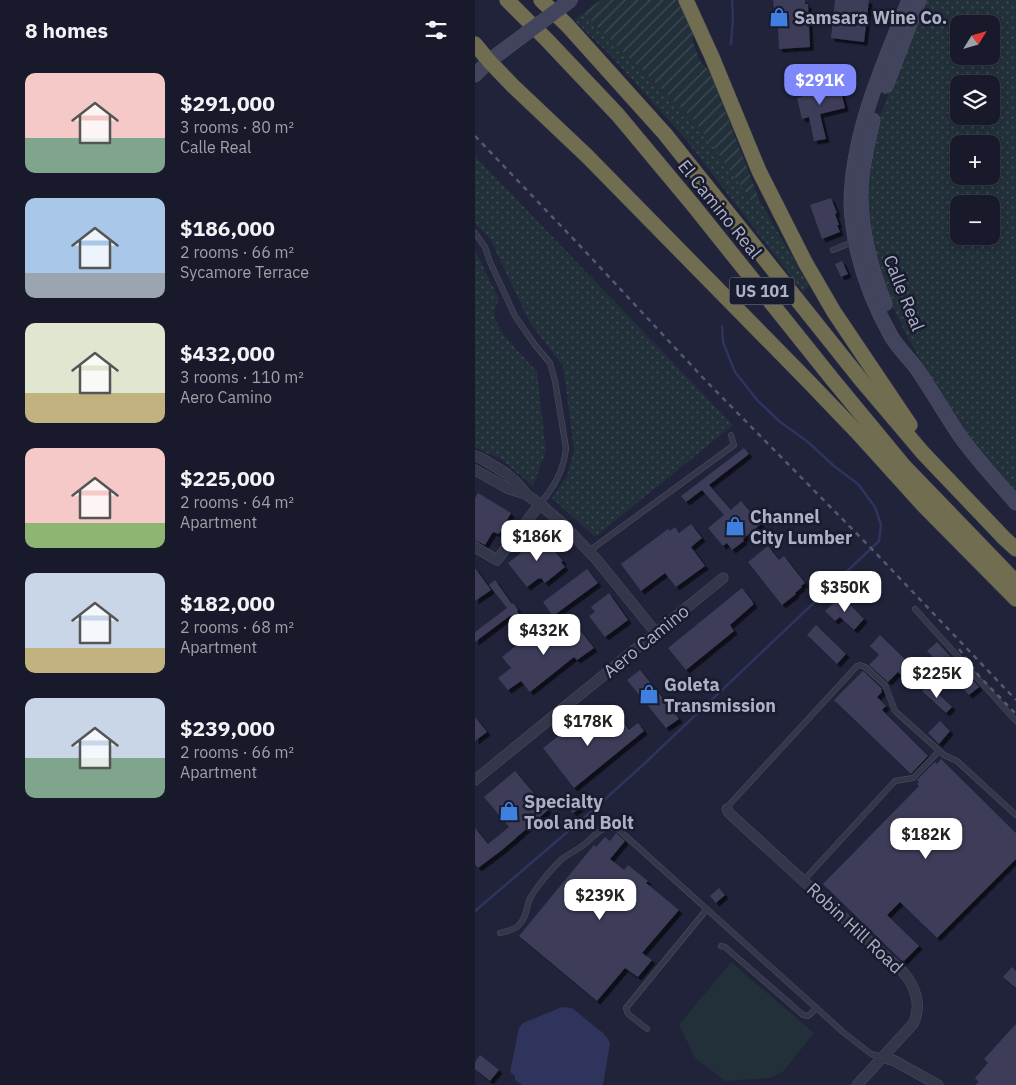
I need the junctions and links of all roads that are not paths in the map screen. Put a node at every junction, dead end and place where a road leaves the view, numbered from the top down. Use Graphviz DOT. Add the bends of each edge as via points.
graph roads {
  1 [pos="507,0"];
  2 [pos="541,0"];
  3 [pos="571,0"];
  4 [pos="687,0"];
  5 [pos="909,0"];
  6 [pos="919,0"];
  7 [pos="475,44"];
  8 [pos="489,61"];
  9 [pos="475,75"];
  10 [pos="475,233"];
  11 [pos="855,241"];
  12 [pos="833,250"];
  13 [pos="916,368"];
  14 [pos="731,435"];
  15 [pos="923,453"];
  16 [pos="475,456"];
  17 [pos="475,470"];
  18 [pos="527,495"];
  19 [pos="1016,503"];
  20 [pos="540,504"];
  21 [pos="475,547"];
  22 [pos="1016,549"];
  23 [pos="589,551"];
  24 [pos="723,578"];
  25 [pos="1016,582"];
  26 [pos="1016,599"];
  27 [pos="915,609"];
  28 [pos="656,633"];
  29 [pos="1016,721"];
  30 [pos="939,751"];
  31 [pos="475,780"];
  32 [pos="727,809"];
  33 [pos="1016,815"];
  34 [pos="803,881"];
  35 [pos="707,909"];
  36 [pos="500,933"];
  37 [pos="721,946"];
  38 [pos="817,1008"];
  39 [pos="647,1029"];
  40 [pos="883,1057"];
  41 [pos="857,1085"];
  42 [pos="938,1085"];
  1 -- 25 [label="highway, El Camino Real / US 101" via="618,115 904,466"];
  2 -- 15 [label="highway, El Camino Real / US 101" via="665,134"];
  3 -- 8 [label="main road, bridge"];
  4 -- 15 [label="highway" via="759,171 793,238 834,312 911,426"];
  5 -- 11 [label="main road, Calle Real" via="859,136 851,204"];
  6 -- 13 [label="main road, Calle Real" via="874,115 862,178 861,203 868,254 877,282"];
  7 -- 8 [label="highway"];
  8 -- 9 [label="main road"];
  8 -- 26 [label="highway" via="808,381"];
  10 -- 20 [label="lane" via="485,247 515,316 550,362 555,381 565,459 556,481"];
  11 -- 12 [label="lane"];
  11 -- 13 [label="main road, Calle Real" via="867,286 879,312 893,338"];
  13 -- 19 [label="main road, Calle Real" via="960,436"];
  14 -- 23 [label="lane" via="734,445"];
  15 -- 22 [label="highway, El Camino Real / US 101"];
  16 -- 18 [label="street" via="507,474"];
  17 -- 18 [label="street"];
  18 -- 20 [label="street"];
  20 -- 21 [label="street" via="497,560"];
  20 -- 23 [label="street"];
  23 -- 28 [label="street"];
  24 -- 28 [label="street, Aero Camino"];
  27 -- 29 [label="lane"];
  28 -- 31 [label="street, Aero Camino"];
  30 -- 32 [label="lane" via="895,710 886,687 860,665"];
  30 -- 33 [label="lane" via="957,761"];
  30 -- 34 [label="lane" via="913,778 895,781"];
  32 -- 34 [label="street, Robin Hill Road"];
  34 -- 40 [label="street, Robin Hill Road" via="903,972 915,990 916,1019"];
  35 -- 36 [label="lane" via="618,829 609,827 598,831 583,846 562,859 531,896 526,914 518,926"];
  35 -- 38 [label="lane"];
  35 -- 39 [label="lane" via="626,1008 628,1014"];
  37 -- 38 [label="lane" via="803,1015 808,1016"];
  38 -- 40 [label="lane" via="871,1054"];
  40 -- 41 [label="street, Robin Hill Road"];
  40 -- 42 [label="street"];
}
